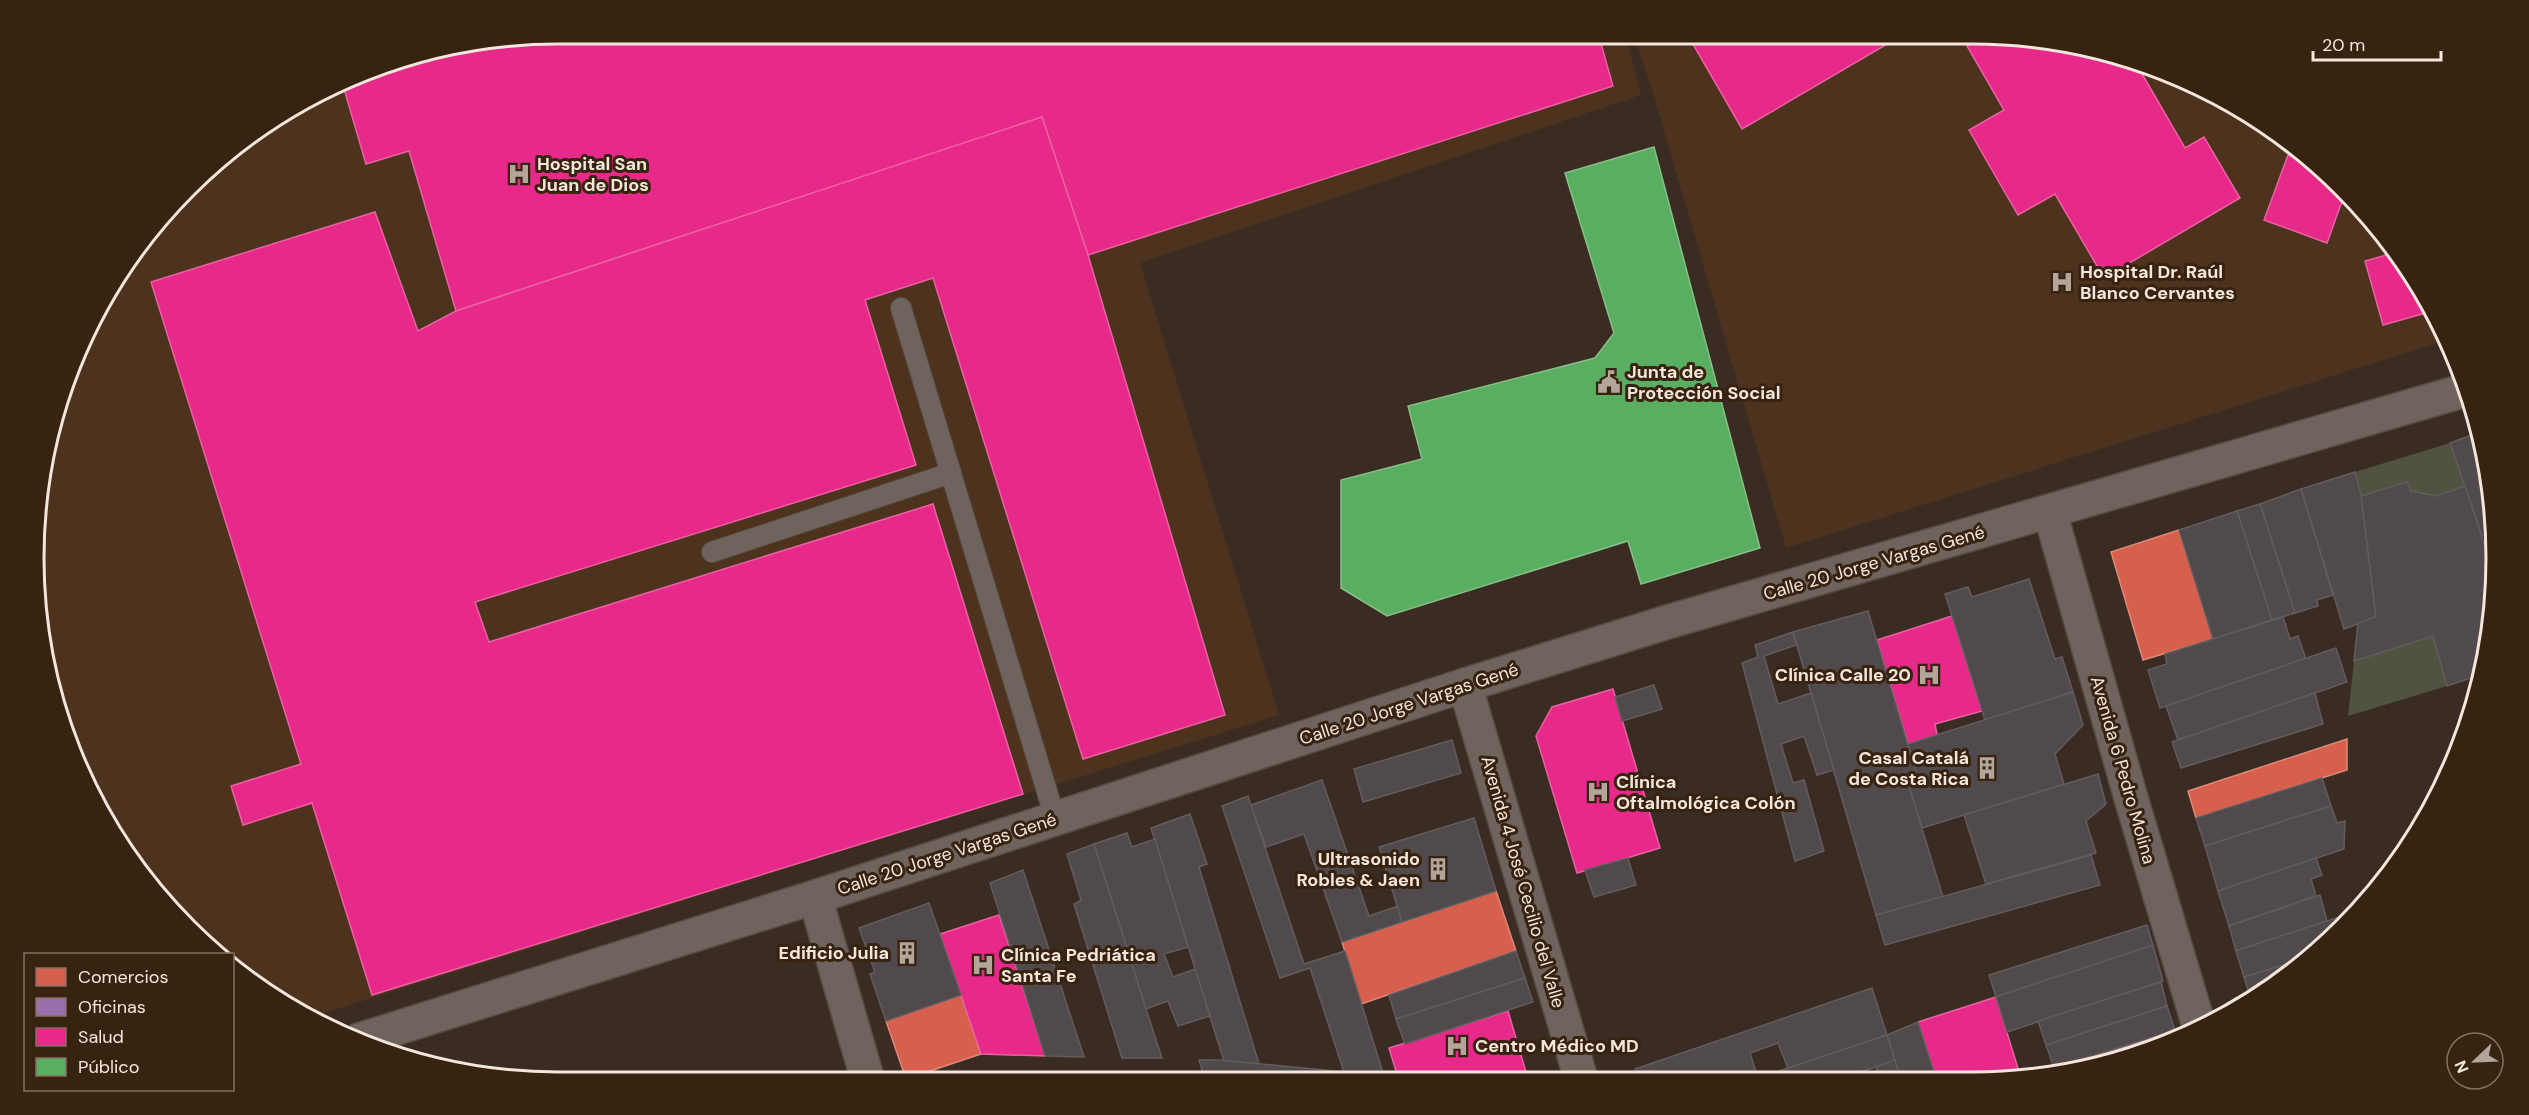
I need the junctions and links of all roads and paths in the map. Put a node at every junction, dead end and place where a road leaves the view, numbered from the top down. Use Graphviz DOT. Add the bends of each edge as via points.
graph roads {
  1 [pos="901,308"];
  2 [pos="2458,392"];
  3 [pos="951,472"];
  4 [pos="2050,512"];
  5 [pos="712,552"];
  6 [pos="1466,685"];
  7 [pos="1055,818"];
  8 [pos="814,897"];
  9 [pos="2197,1019"];
  10 [pos="371,1036"];
  11 [pos="865,1072"];
  12 [pos="1579,1072"];
  1 -- 3 [label="lane"];
  2 -- 4 [label="street, Calle 20 Jorge Vargas Gené"];
  3 -- 5 [label="lane"];
  3 -- 7 [label="lane"];
  4 -- 6 [label="street, Calle 20 Jorge Vargas Gené" via="1671,621"];
  4 -- 9 [label="street, Avenida 6 Pedro Molina"];
  6 -- 7 [label="street, Calle 20 Jorge Vargas Gené"];
  6 -- 12 [label="street, Avenida 4 José Cecilio del Valle"];
  7 -- 8 [label="street, Calle 20 Jorge Vargas Gené"];
  8 -- 10 [label="street, Calle 20 Jorge Vargas Gené"];
  8 -- 11 [label="street"];
}
